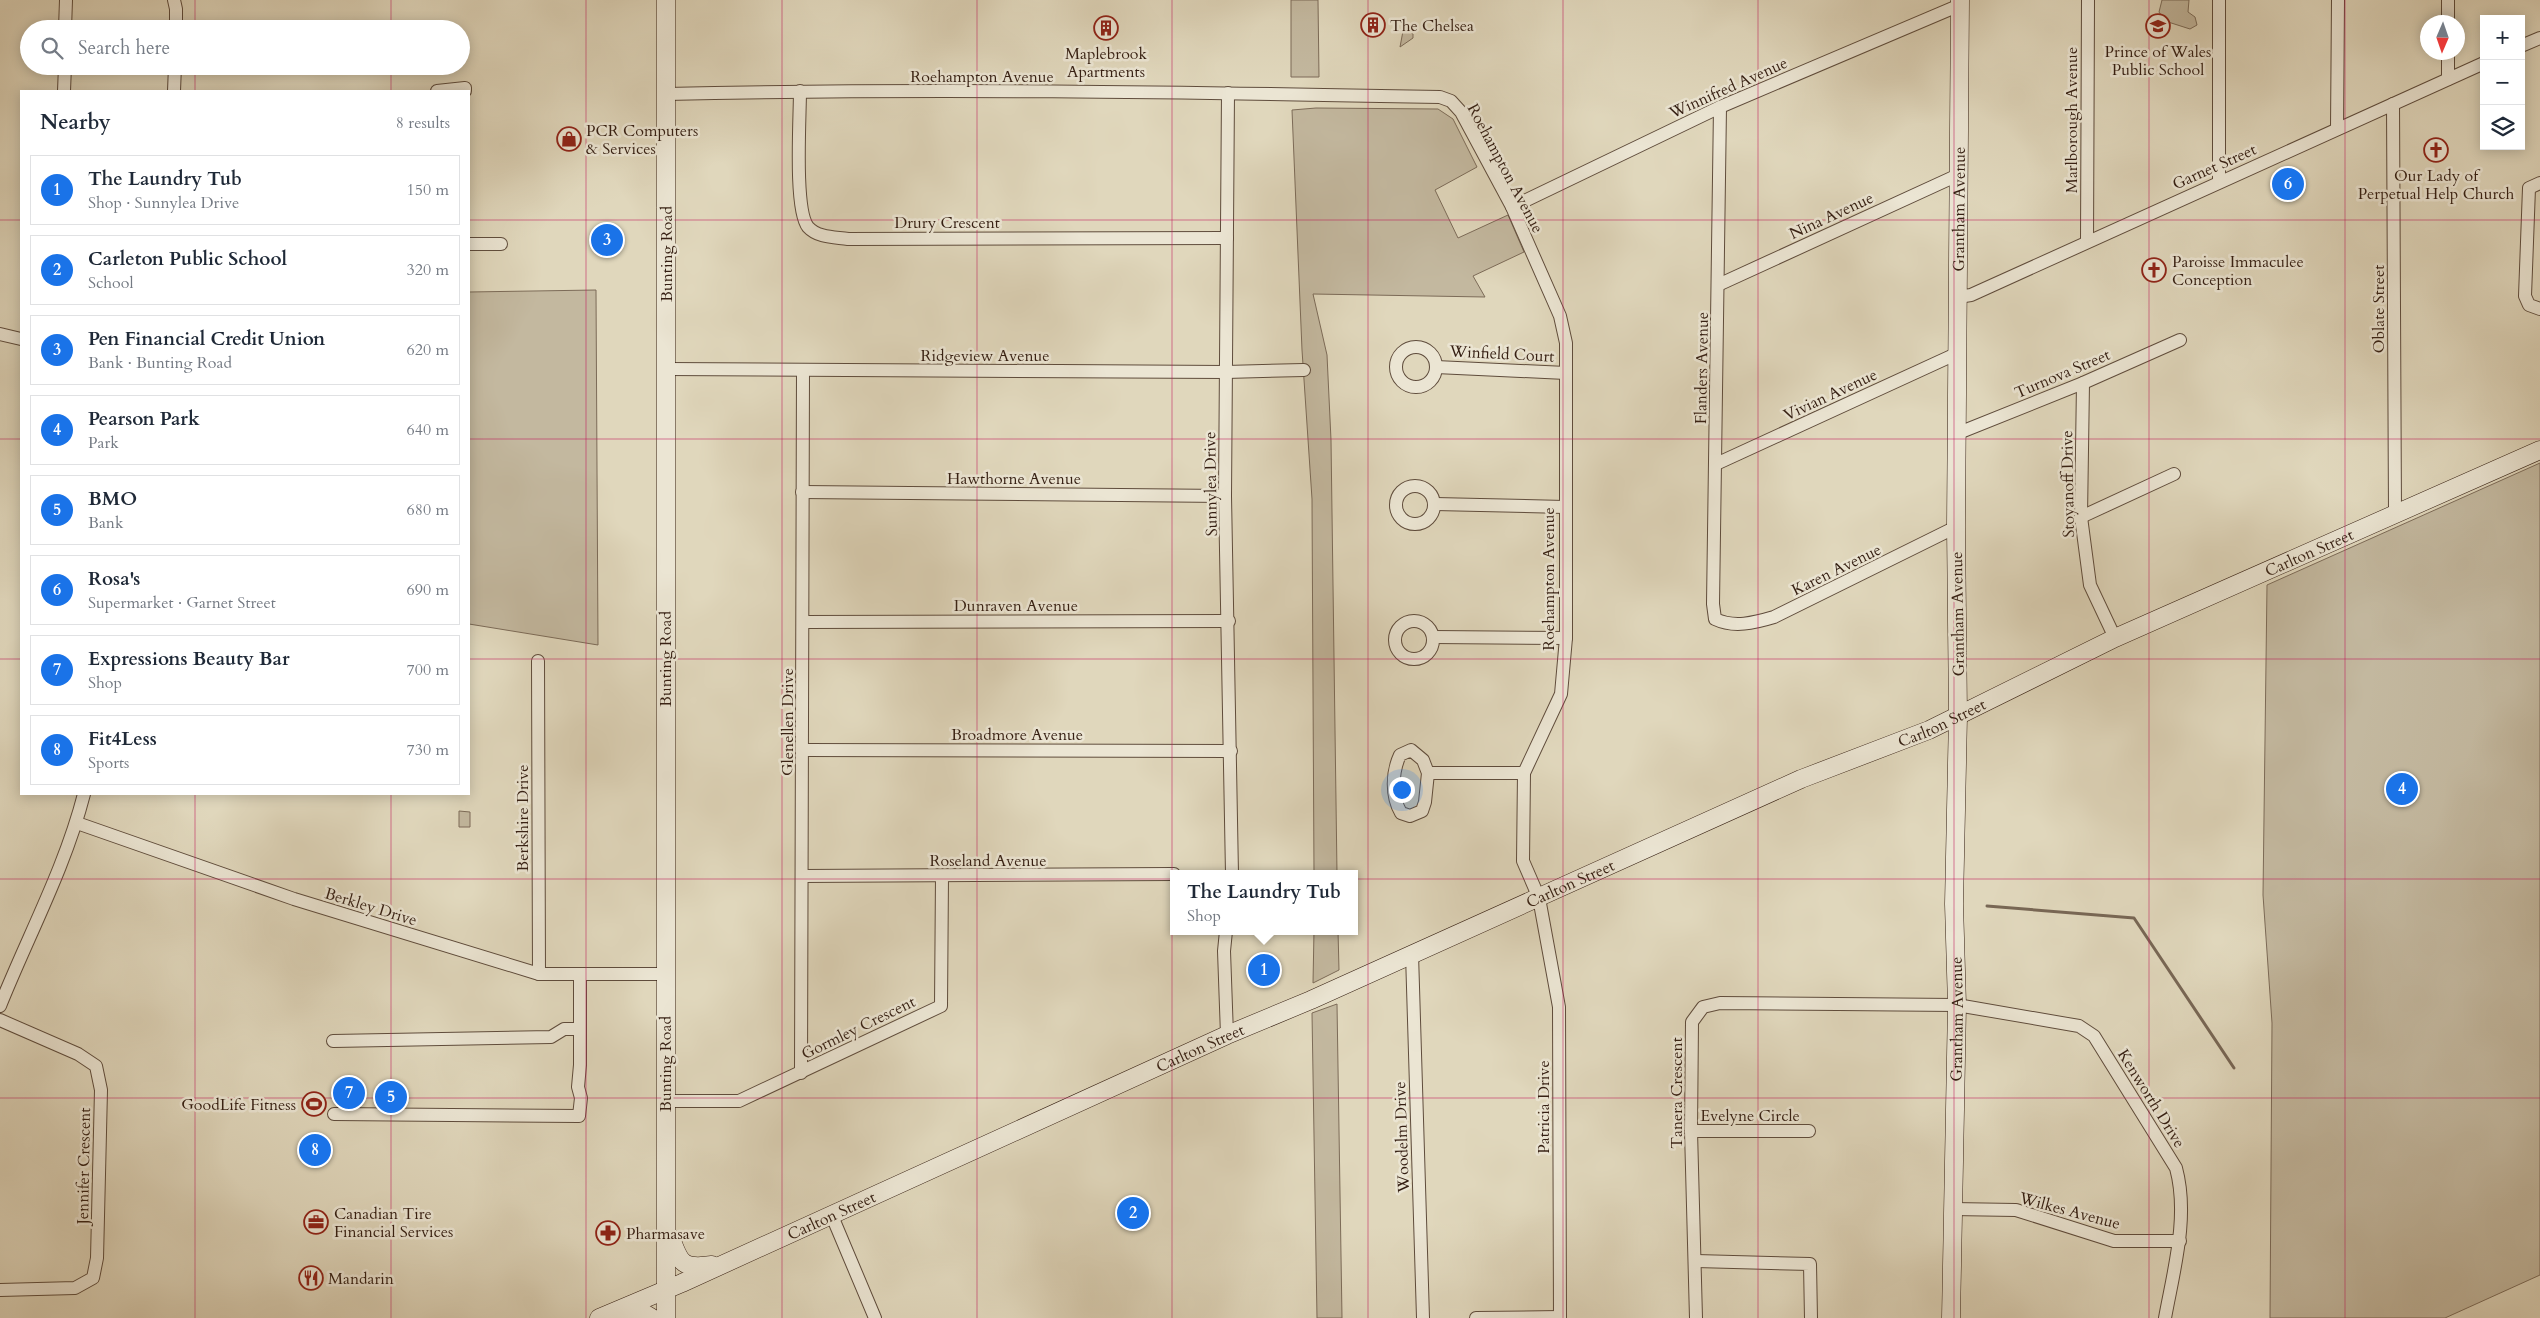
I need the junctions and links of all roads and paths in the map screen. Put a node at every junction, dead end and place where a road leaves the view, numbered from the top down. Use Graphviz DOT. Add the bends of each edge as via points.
graph roads {
  1 [pos="66,0"];
  2 [pos="174,0"];
  3 [pos="666,0"];
  4 [pos="2088,0"];
  5 [pos="2219,0"];
  6 [pos="2338,0"];
  7 [pos="2448,0"];
  8 [pos="1960,2"];
  9 [pos="2448,15"];
  10 [pos="65,20"];
  11 [pos="176,20"];
  12 [pos="2540,38"];
  13 [pos="2525,44"];
  14 [pos="2448,60"];
  15 [pos="2480,65"];
  16 [pos="64,75"];
  17 [pos="175,75"];
  18 [pos="2448,79"];
  19 [pos="64,90"];
  20 [pos="174,90"];
  21 [pos="446,90"];
  22 [pos="465,90"];
  23 [pos="800,91"];
  24 [pos="1228,93"];
  25 [pos="666,94"];
  26 [pos="2393,104"];
  27 [pos="1720,107"];
  28 [pos="2337,129"];
  29 [pos="1958,175"];
  30 [pos="2219,182"];
  31 [pos="2540,183"];
  32 [pos="1512,207"];
  33 [pos="1227,238"];
  34 [pos="2087,241"];
  35 [pos="470,244"];
  36 [pos="501,244"];
  37 [pos="1718,285"];
  38 [pos="1958,297"];
  39 [pos="2540,309"];
  40 [pos="0,334"];
  41 [pos="20,340"];
  42 [pos="2180,340"];
  43 [pos="1958,353"];
  44 [pos="1436,367"];
  45 [pos="666,369"];
  46 [pos="803,370"];
  47 [pos="1304,370"];
  48 [pos="1226,372"];
  49 [pos="1566,373"];
  50 [pos="2083,383"];
  51 [pos="1956,434"];
  52 [pos="2540,450"];
  53 [pos="1716,464"];
  54 [pos="2174,474"];
  55 [pos="802,492"];
  56 [pos="1225,496"];
  57 [pos="1434,504"];
  58 [pos="1565,507"];
  59 [pos="2395,513"];
  60 [pos="2081,517"];
  61 [pos="1956,528"];
  62 [pos="1229,621"];
  63 [pos="803,622"];
  64 [pos="1726,624"];
  65 [pos="1433,637"];
  66 [pos="1566,638"];
  67 [pos="2115,638"];
  68 [pos="538,661"];
  69 [pos="1958,716"];
  70 [pos="804,750"];
  71 [pos="1231,751"];
  72 [pos="1428,773"];
  73 [pos="1524,773"];
  74 [pos="84,795"];
  75 [pos="77,823"];
  76 [pos="1232,870"];
  77 [pos="1170,874"];
  78 [pos="803,876"];
  79 [pos="942,876"];
  80 [pos="1539,898"];
  81 [pos="1226,935"];
  82 [pos="1412,954"];
  83 [pos="539,974"];
  84 [pos="665,974"];
  85 [pos="580,975"];
  86 [pos="2,998"];
  87 [pos="1957,1005"];
  88 [pos="0,1020"];
  89 [pos="580,1029"];
  90 [pos="1227,1035"];
  91 [pos="333,1041"];
  92 [pos="801,1073"];
  93 [pos="665,1101"];
  94 [pos="334,1114"];
  95 [pos="1691,1131"];
  96 [pos="1809,1131"];
  97 [pos="1952,1209"];
  98 [pos="832,1216"];
  99 [pos="666,1225"];
  100 [pos="2180,1241"];
  101 [pos="1696,1261"];
  102 [pos="725,1264"];
  103 [pos="0,1290"];
  104 [pos="666,1291"];
  105 [pos="607,1315"];
  106 [pos="652,1318"];
  107 [pos="666,1318"];
  108 [pos="875,1318"];
  109 [pos="1423,1318"];
  110 [pos="1476,1318"];
  111 [pos="1560,1318"];
  112 [pos="1696,1318"];
  113 [pos="1811,1318"];
  114 [pos="1951,1318"];
  115 [pos="2166,1318"];
  1 -- 10 [label="street"];
  2 -- 11 [label="street"];
  3 -- 25 [label="main road, Bunting Road"];
  4 -- 34 [label="street, Marlborough Avenue"];
  5 -- 30 [label="street"];
  6 -- 28 [label="street"];
  7 -- 9 [label="street"];
  8 -- 27 [label="street, Winnifred Avenue"];
  8 -- 29 [label="main road, Grantham Avenue"];
  12 -- 13 [label="street"];
  14 -- 18 [label="street"];
  15 -- 18 [label="street, Garnet Street"];
  16 -- 19 [label="street"];
  17 -- 20 [label="street"];
  18 -- 26 [label="street, Garnet Street"];
  21 -- 22 [label="street"];
  23 -- 24 [label="street, Roehampton Avenue"];
  23 -- 25 [label="street, Roehampton Avenue"];
  23 -- 33 [label="street, Drury Crescent" via="800,207 807,226 822,236 848,239"];
  24 -- 32 [label="street, Roehampton Avenue" via="1440,97 1450,101 1461,112"];
  24 -- 33 [label="street, Sunnylea Drive"];
  25 -- 45 [label="main road, Bunting Road"];
  26 -- 28 [label="street, Garnet Street"];
  26 -- 59 [label="street, Oblate Street"];
  27 -- 32 [label="street, Winnifred Avenue"];
  27 -- 37 [label="street, Flanders Avenue"];
  28 -- 30 [label="street, Garnet Street"];
  29 -- 37 [label="street, Nina Avenue"];
  29 -- 38 [label="main road, Grantham Avenue"];
  30 -- 34 [label="street, Garnet Street"];
  31 -- 39 [label="street" via="2529,188 2525,296 2529,305"];
  32 -- 49 [label="street, Roehampton Avenue" via="1560,316 1566,343"];
  33 -- 48 [label="street, Sunnylea Drive"];
  34 -- 38 [label="street, Garnet Street" via="1971,295"];
  35 -- 36 [label="street"];
  37 -- 53 [label="street, Flanders Avenue"];
  38 -- 43 [label="main road, Grantham Avenue"];
  40 -- 41 [label="street"];
  42 -- 50 [label="street, Turnova Street"];
  43 -- 51 [label="main road, Grantham Avenue"];
  43 -- 53 [label="street, Vivian Avenue"];
  44 -- 49 [label="street, Winfield Court"];
  45 -- 46 [label="street, Ridgeview Avenue"];
  45 -- 84 [label="main road, Bunting Road"];
  46 -- 48 [label="street, Ridgeview Avenue"];
  46 -- 55 [label="street, Glenellen Drive"];
  47 -- 48 [label="street, Ridgeview Avenue"];
  48 -- 56 [label="street, Sunnylea Drive"];
  49 -- 58 [label="street, Roehampton Avenue"];
  50 -- 51 [label="street, Turnova Street"];
  50 -- 60 [label="street, Stoyanoff Drive"];
  51 -- 61 [label="main road, Grantham Avenue"];
  52 -- 59 [label="main road, Carlton Street"];
  53 -- 64 [label="street, Flanders Avenue" via="1713,604 1715,618"];
  54 -- 60 [label="street"];
  55 -- 56 [label="street, Hawthorne Avenue"];
  55 -- 63 [label="street, Glenellen Drive"];
  56 -- 62 [label="street, Sunnylea Drive"];
  57 -- 58 [label="street"];
  58 -- 66 [label="street, Roehampton Avenue"];
  59 -- 67 [label="main road, Carlton Street"];
  60 -- 67 [label="street, Stoyanoff Drive" via="2090,585"];
  61 -- 64 [label="street, Karen Avenue" via="1774,617 1750,624"];
  61 -- 69 [label="main road, Grantham Avenue"];
  62 -- 63 [label="street, Dunraven Avenue"];
  62 -- 71 [label="street, Sunnylea Drive"];
  63 -- 70 [label="street, Glenellen Drive"];
  65 -- 66 [label="street"];
  66 -- 73 [label="street, Roehampton Avenue" via="1561,694"];
  67 -- 69 [label="main road, Carlton Street"];
  68 -- 83 [label="street, Berkshire Drive"];
  69 -- 80 [label="main road, Carlton Street" via="1802,779"];
  69 -- 87 [label="main road, Grantham Avenue" via="1954,904"];
  70 -- 71 [label="street, Broadmore Avenue"];
  70 -- 78 [label="street, Glenellen Drive"];
  71 -- 76 [label="street, Sunnylea Drive"];
  72 -- 72 [label="street" via="1423,760 1411,750 1400,755 1394,768 1396,804 1401,813 1410,816 1422,811"];
  72 -- 73 [label="street"];
  73 -- 80 [label="street, Roehampton Avenue" via="1523,862"];
  74 -- 75 [label="street"];
  75 -- 83 [label="street, Berkley Drive" via="294,899"];
  75 -- 86 [label="street" via="44,908"];
  77 -- 79 [label="street, Roseland Avenue"];
  78 -- 79 [label="street, Roseland Avenue"];
  78 -- 92 [label="street, Glenellen Drive"];
  79 -- 92 [label="street, Gormley Crescent" via="941,1006"];
  80 -- 82 [label="main road, Carlton Street"];
  80 -- 111 [label="street, Patricia Drive" via="1559,1007"];
  81 -- 90 [label="street"];
  82 -- 90 [label="main road, Carlton Street"];
  82 -- 109 [label="street, Woodelm Drive"];
  83 -- 85 [label="street, Berkley Drive"];
  84 -- 85 [label="street, Berkley Drive"];
  84 -- 93 [label="main road, Bunting Road"];
  85 -- 89 [label="street"];
  87 -- 95 [label="street, Tanera Crescent" via="1720,1003 1702,1007 1692,1022"];
  87 -- 97 [label="main road, Grantham Avenue"];
  87 -- 100 [label="street, Kenworth Drive" via="2079,1026 2094,1036 2176,1168 2181,1186"];
  88 -- 103 [label="street, Jennifer Crescent" via="78,1054 96,1066 101,1090 97,1258 93,1278 76,1288"];
  89 -- 91 [label="street" via="564,1029 551,1037"];
  89 -- 94 [label="street" via="579,1116"];
  90 -- 98 [label="main road, Carlton Street"];
  92 -- 93 [label="street, Gormley Crescent" via="739,1101"];
  93 -- 99 [label="main road, Bunting Road"];
  95 -- 96 [label="street, Evelyne Circle"];
  95 -- 101 [label="street, Tanera Crescent"];
  97 -- 100 [label="street, Wilkes Avenue" via="2016,1210 2114,1240"];
  97 -- 114 [label="main road, Grantham Avenue"];
  98 -- 102 [label="main road, Carlton Street"];
  98 -- 108 [label="street"];
  99 -- 102 [label="main road" via="677,1257 685,1264 695,1267"];
  99 -- 104 [label="main road, Bunting Road"];
  100 -- 115 [label="street, Kenworth Drive"];
  101 -- 112 [label="street, Tanera Crescent"];
  101 -- 113 [label="street" via="1810,1264"];
  102 -- 104 [label="main road, Carlton Street"];
  104 -- 105 [label="main road, Carlton Street"];
  104 -- 107 [label="main road, Bunting Road"];
  105 -- 106 [label="main road" via="642,1312"];
  110 -- 111 [label="street"];
}
